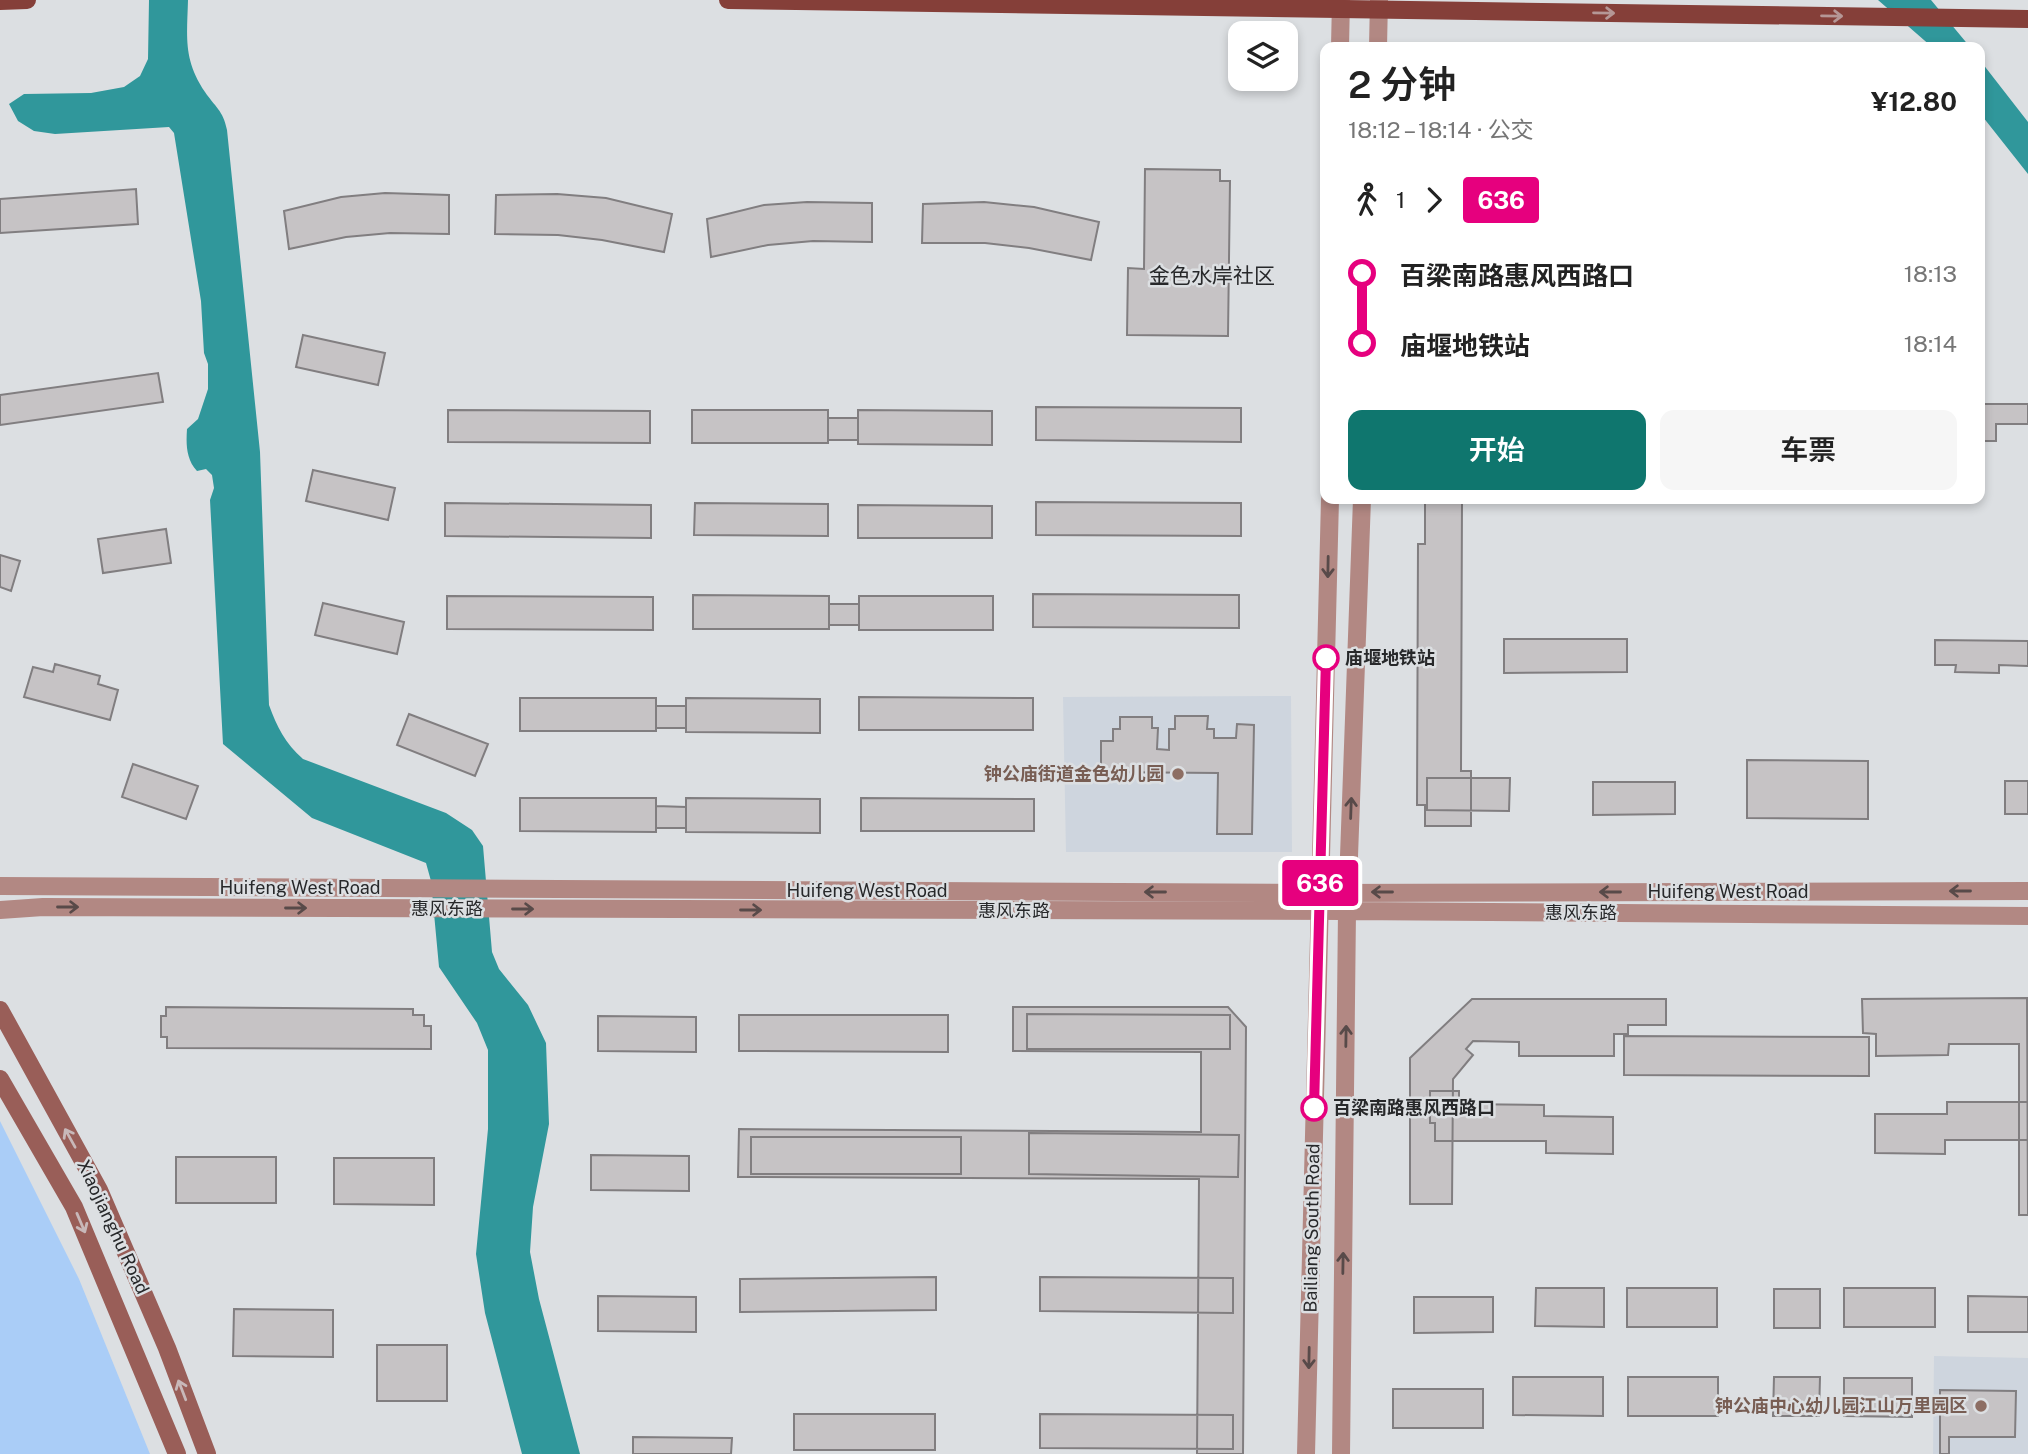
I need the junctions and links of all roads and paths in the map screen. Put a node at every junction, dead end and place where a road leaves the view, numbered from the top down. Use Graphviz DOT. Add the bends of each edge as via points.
graph roads {
  1 [pos="27,0"];
  2 [pos="728,0"];
  3 [pos="0,1"];
  4 [pos="1341,5"];
  5 [pos="1379,5"];
  6 [pos="2028,19"];
  7 [pos="1340,42"];
  8 [pos="1378,42"];
  9 [pos="1330,504"];
  10 [pos="1362,504"];
  11 [pos="0,886"];
  12 [pos="1348,891"];
  13 [pos="2028,891"];
  14 [pos="1320,893"];
  15 [pos="0,909"];
  16 [pos="1347,911"];
  17 [pos="1319,912"];
  18 [pos="2028,916"];
  19 [pos="0,1010"];
  20 [pos="0,1079"];
  21 [pos="177,1454"];
  22 [pos="206,1454"];
  23 [pos="1306,1454"];
  24 [pos="1341,1454"];
  1 -- 3 [label="main road"];
  2 -- 4 [label="main road"];
  4 -- 5 [label="main road"];
  4 -- 7 [label="street"];
  5 -- 6 [label="main road, one-way"];
  5 -- 8 [label="street"];
  9 -- 14 [label="street, Bailiang South Road, one-way"];
  12 -- 10 [label="street, Bailiang South Road, one-way"];
  14 -- 11 [label="street, Huifeng West Road, one-way"];
  13 -- 12 [label="street, Huifeng West Road, one-way"];
  12 -- 14 [label="street, Huifeng West Road"];
  12 -- 16 [label="street, Bailiang South Road"];
  14 -- 17 [label="street, Bailiang South Road"];
  15 -- 17 [label="street, 惠风东路, one-way"];
  16 -- 17 [label="street, 惠风东路"];
  16 -- 18 [label="street, 惠风东路"];
  24 -- 16 [label="street, Bailiang South Road, one-way"];
  17 -- 23 [label="street, Bailiang South Road, one-way"];
  22 -- 19 [label="main road, Xiaojianghu Road, one-way" via="167,1348 99,1190"];
  20 -- 21 [label="main road, Xiaojianghu Road, one-way" via="74,1207"];
}
